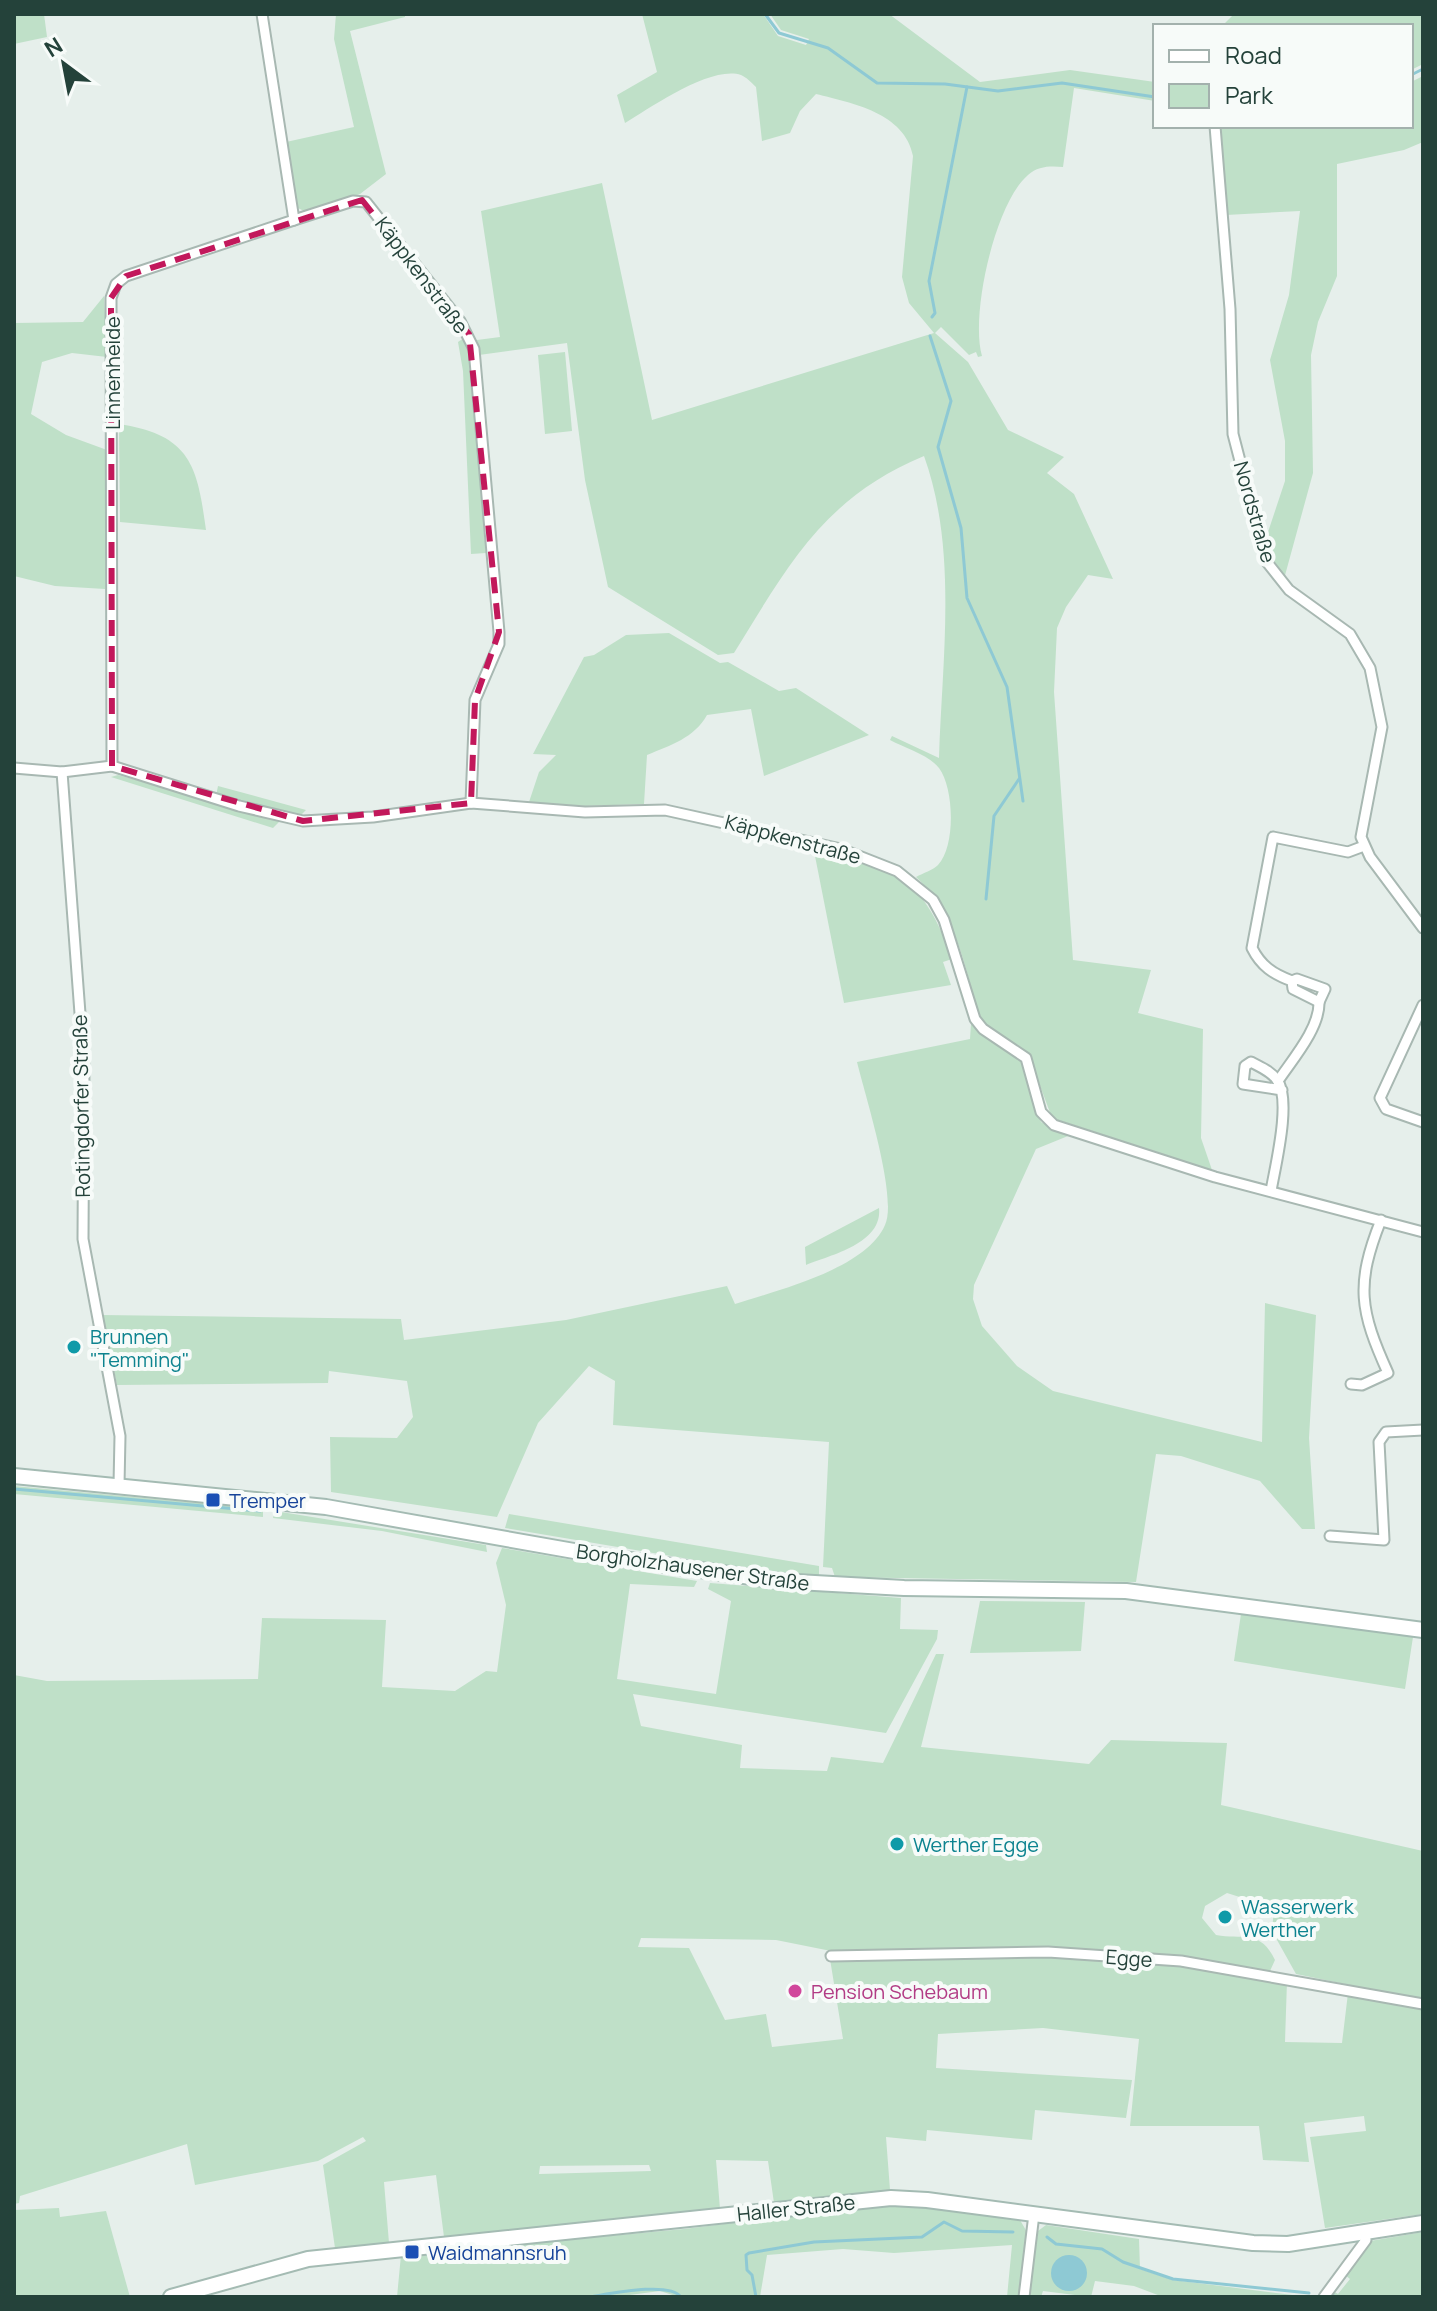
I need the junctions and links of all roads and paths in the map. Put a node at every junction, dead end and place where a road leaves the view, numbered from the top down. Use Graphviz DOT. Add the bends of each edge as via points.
graph roads {
  1 [pos="262,14"];
  2 [pos="1215,128"];
  3 [pos="294,220"];
  4 [pos="112,766"];
  5 [pos="14,768"];
  6 [pos="62,772"];
  7 [pos="471,803"];
  8 [pos="1364,846"];
  9 [pos="1423,928"];
  10 [pos="1422,1010"];
  11 [pos="1423,1122"];
  12 [pos="1271,1191"];
  13 [pos="1381,1220"];
  14 [pos="1423,1232"];
  15 [pos="1351,1384"];
  16 [pos="1423,1430"];
  17 [pos="14,1476"];
  18 [pos="119,1485"];
  19 [pos="1330,1536"];
  20 [pos="1423,1630"];
  21 [pos="831,1956"];
  22 [pos="1423,2004"];
  23 [pos="1034,2214"];
  24 [pos="1423,2223"];
  25 [pos="1365,2233"];
  26 [pos="171,2297"];
  27 [pos="1024,2297"];
  28 [pos="1324,2297"];
  1 -- 3 [label="street"];
  2 -- 8 [label="street, Nordstraße" via="1230,309 1233,434 1272,573 1350,634 1370,668 1382,727 1360,828"];
  3 -- 4 [label="street, Linnenheide" via="126,276 111,298"];
  3 -- 7 [label="street, Käppkenstraße" via="353,201 366,202 460,321 474,349 499,644 475,700"];
  4 -- 6 [label="street, Käppkenstraße"];
  4 -- 7 [label="street, Käppkenstraße" via="303,821"];
  5 -- 6 [label="street"];
  6 -- 18 [label="street, Rotingdorfer Straße" via="84,1067 83,1239 120,1436"];
  7 -- 12 [label="street, Käppkenstraße" via="585,812 686,811 841,849 897,871 925,891 939,910 975,1019 1026,1058 1047,1120"];
  8 -- 9 [label="street"];
  8 -- 12 [label="street" via="1348,852 1273,837 1252,948 1273,974 1319,1002 1319,1010 1280,1086 1282,1119"];
  10 -- 11 [label="street" via="1380,1098 1392,1113"];
  12 -- 13 [label="street, Käppkenstraße"];
  13 -- 14 [label="street, Käppkenstraße"];
  13 -- 15 [label="street" via="1361,1290 1364,1314 1388,1373 1362,1385"];
  16 -- 19 [label="street" via="1386,1432 1379,1442 1384,1540"];
  17 -- 18 [label="main road, Borgholzhausener Straße"];
  18 -- 20 [label="main road, Borgholzhausener Straße" via="326,1507 779,1581 1126,1591"];
  21 -- 22 [label="street, Egge" via="1048,1952 1181,1961"];
  23 -- 25 [label="main road, Haller Straße" via="1253,2243 1288,2244"];
  23 -- 26 [label="main road, Haller Straße" via="927,2200 861,2201 308,2259"];
  23 -- 27 [label="street"];
  24 -- 25 [label="main road, Haller Straße"];
  25 -- 28 [label="street" via="1366,2240"];
}
